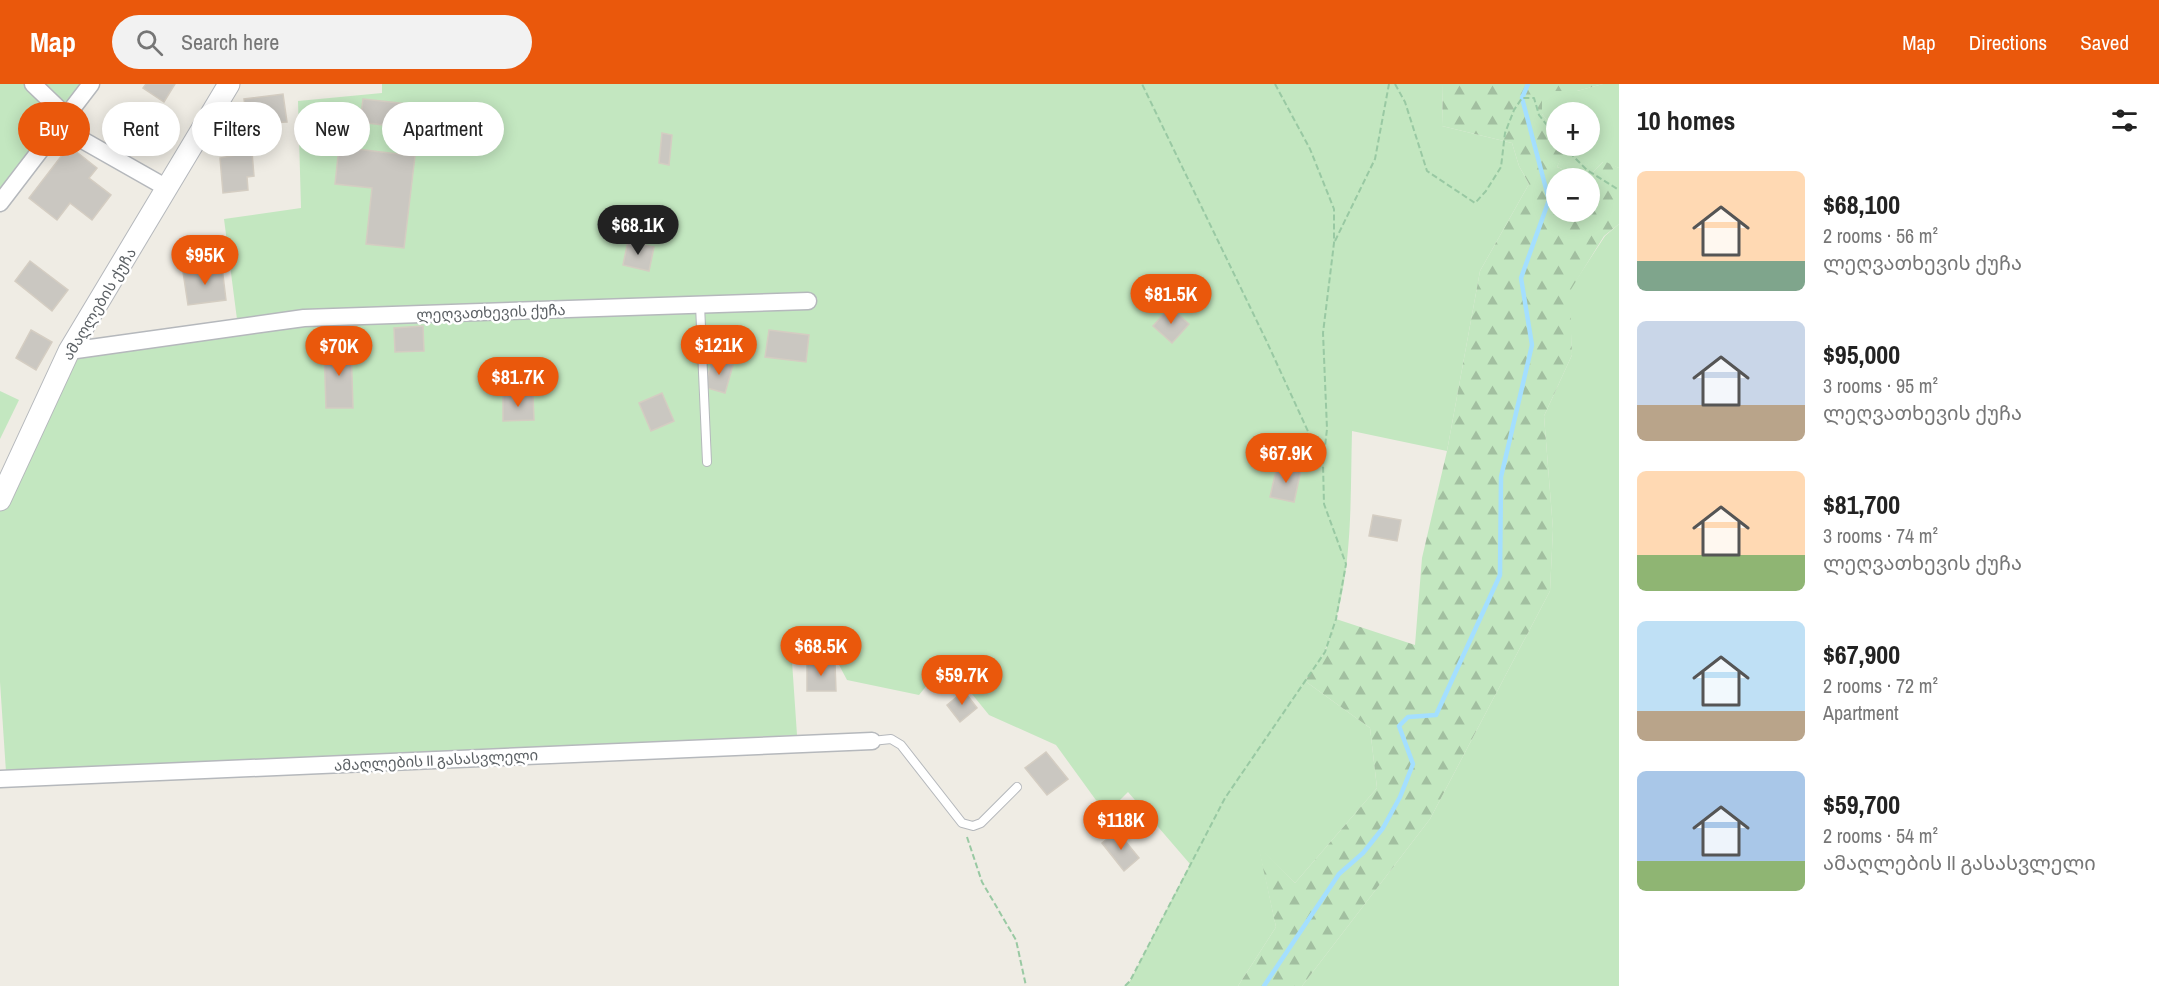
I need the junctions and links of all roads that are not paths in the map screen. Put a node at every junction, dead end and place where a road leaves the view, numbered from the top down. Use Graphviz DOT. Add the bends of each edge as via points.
graph roads {
  1 [pos="33,84"];
  2 [pos="91,84"];
  3 [pos="230,84"];
  4 [pos="52,102"];
  5 [pos="77,102"];
  6 [pos="90,144"];
  7 [pos="36,156"];
  8 [pos="167,188"];
  9 [pos="0,203"];
  10 [pos="808,301"];
  11 [pos="700,305"];
  12 [pos="69,351"];
  13 [pos="707,462"];
  14 [pos="0,500"];
  15 [pos="872,741"];
  16 [pos="0,779"];
  17 [pos="1017,787"];
  1 -- 4 [label="street"];
  2 -- 5 [label="street"];
  3 -- 8 [label="street, ამაღლების ქუჩა"];
  6 -- 8 [label="street"];
  7 -- 9 [label="street"];
  8 -- 12 [label="street, ამაღლების ქუჩა"];
  10 -- 11 [label="street, ლეღვათხევის ქუჩა"];
  11 -- 12 [label="street, ლეღვათხევის ქუჩა" via="304,318"];
  11 -- 13 [label="lane"];
  12 -- 14 [label="street, ამაღლების ქუჩა"];
  15 -- 16 [label="street, ამაღლების II გასასვლელი"];
  15 -- 17 [label="lane" via="891,739 901,745 962,823 981,823"];
}
